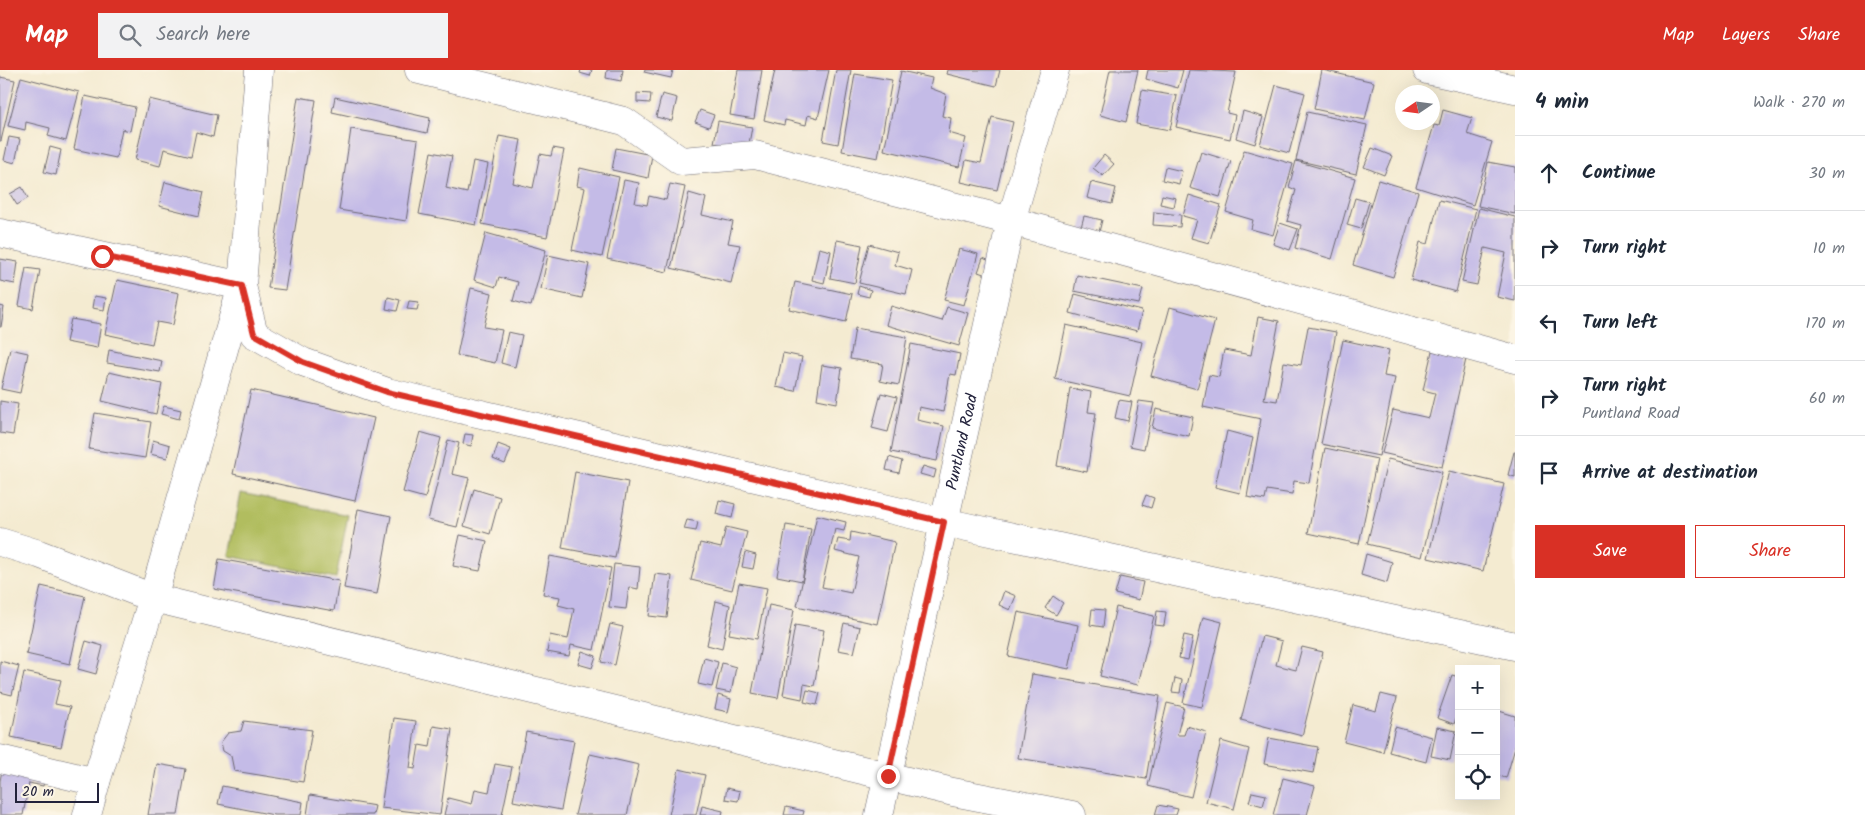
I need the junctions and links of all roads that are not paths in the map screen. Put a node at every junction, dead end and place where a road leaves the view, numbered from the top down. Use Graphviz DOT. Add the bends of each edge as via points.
graph roads {
  1 [pos="259,70"];
  2 [pos="420,70"];
  3 [pos="1055,70"];
  4 [pos="1427,70"];
  5 [pos="1515,89"];
  6 [pos="1011,221"];
  7 [pos="0,233"];
  8 [pos="242,286"];
  9 [pos="1515,359"];
  10 [pos="944,522"];
  11 [pos="0,542"];
  12 [pos="153,598"];
  13 [pos="1515,646"];
  14 [pos="0,759"];
  15 [pos="888,776"];
  16 [pos="96,782"];
  17 [pos="87,815"];
  18 [pos="879,815"];
  19 [pos="1072,815"];
  1 -- 8 [label="street"];
  2 -- 6 [label="street" via="624,121 681,161 755,155"];
  3 -- 6 [label="street, Puntland Road"];
  4 -- 5 [label="street"];
  6 -- 9 [label="street"];
  6 -- 10 [label="street, Puntland Road"];
  7 -- 8 [label="street"];
  8 -- 10 [label="street" via="254,334 303,362 387,392"];
  8 -- 12 [label="street"];
  10 -- 13 [label="street"];
  10 -- 15 [label="street, Puntland Road"];
  11 -- 12 [label="street"];
  12 -- 15 [label="street"];
  12 -- 16 [label="street"];
  14 -- 16 [label="street"];
  15 -- 18 [label="street, Puntland Road"];
  15 -- 19 [label="street"];
  16 -- 17 [label="street"];
}
